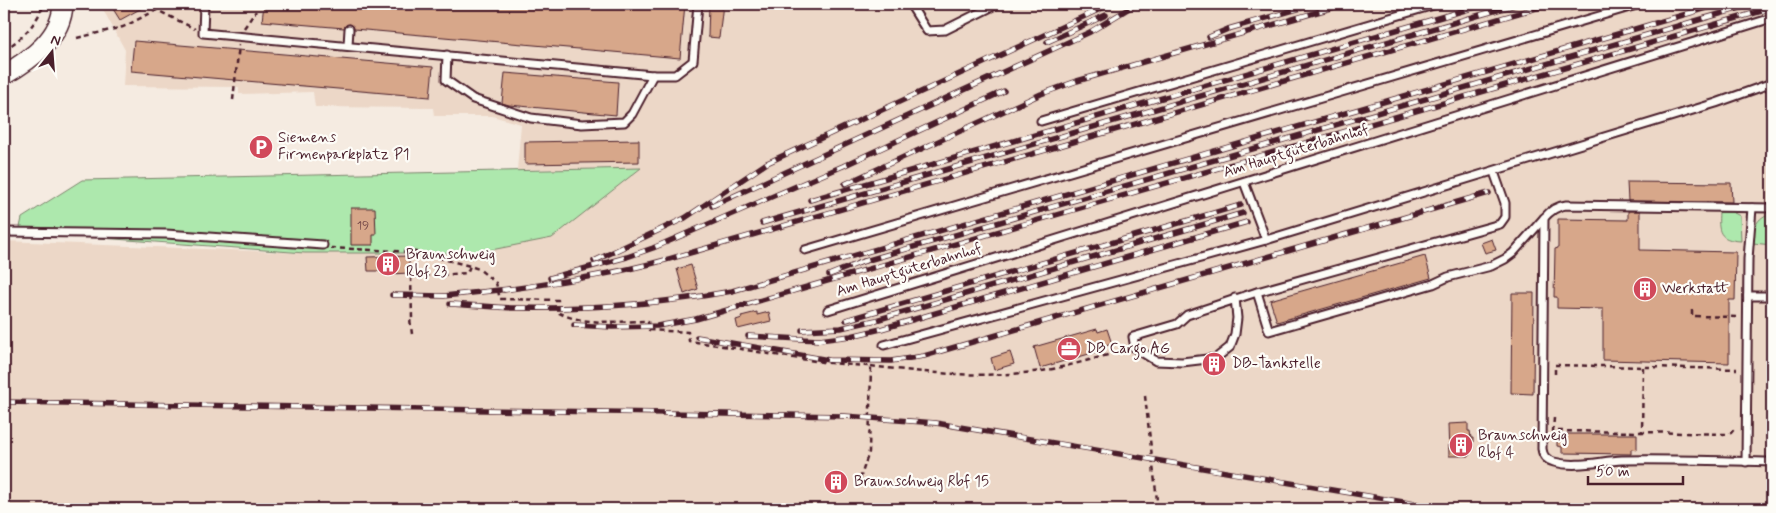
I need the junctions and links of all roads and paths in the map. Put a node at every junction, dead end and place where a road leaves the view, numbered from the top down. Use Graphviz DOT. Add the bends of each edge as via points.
graph roads {
  1 [pos="44,4"];
  2 [pos="63,4"];
  3 [pos="204,4"];
  4 [pos="698,4"];
  5 [pos="910,4"];
  6 [pos="997,4"];
  7 [pos="1437,4"];
  8 [pos="1640,4"];
  9 [pos="256,11"];
  10 [pos="1772,18"];
  11 [pos="349,29"];
  12 [pos="203,33"];
  13 [pos="240,36"];
  14 [pos="77,38"];
  15 [pos="348,45"];
  16 [pos="4,50"];
  17 [pos="447,55"];
  18 [pos="653,74"];
  19 [pos="4,75"];
  20 [pos="1772,83"];
  21 [pos="233,100"];
  22 [pos="1041,121"];
  23 [pos="1494,172"];
  24 [pos="1244,182"];
  25 [pos="1752,208"];
  26 [pos="1772,208"];
  27 [pos="1544,218"];
  28 [pos="4,232"];
  29 [pos="1266,240"];
  30 [pos="323,245"];
  31 [pos="806,250"];
  32 [pos="470,266"];
  33 [pos="1257,292"];
  34 [pos="1748,296"];
  35 [pos="1772,296"];
  36 [pos="1236,298"];
  37 [pos="828,310"];
  38 [pos="1692,310"];
  39 [pos="1740,317"];
  40 [pos="412,334"];
  41 [pos="884,345"];
  42 [pos="1135,348"];
  43 [pos="872,366"];
  44 [pos="1643,367"];
  45 [pos="1555,374"];
  46 [pos="1739,377"];
  47 [pos="1145,396"];
  48 [pos="1554,418"];
  49 [pos="1738,424"];
  50 [pos="1642,432"];
  51 [pos="1746,462"];
  52 [pos="1772,462"];
  53 [pos="857,488"];
  54 [pos="1158,509"];
  1 -- 16 [label="path" via="28,30"];
  2 -- 19 [label="street" via="56,31 39,51"];
  3 -- 12 [label="lane"];
  4 -- 18 [label="lane" via="693,61 675,75"];
  5 -- 6 [label="lane" via="927,31 945,30"];
  7 -- 22 [label="lane"];
  8 -- 31 [label="lane"];
  9 -- 13 [label="path"];
  10 -- 24 [label="lane, Am Hauptgüterbahnhof"];
  11 -- 15 [label="lane"];
  12 -- 13 [label="lane"];
  12 -- 14 [label="path" via="157,10 123,27"];
  13 -- 15 [label="lane"];
  13 -- 21 [label="path"];
  15 -- 17 [label="lane"];
  17 -- 18 [label="lane"];
  17 -- 18 [label="lane" via="446,80 473,99 531,118 582,124 624,122 632,114"];
  20 -- 23 [label="lane"];
  23 -- 29 [label="lane"];
  23 -- 33 [label="lane" via="1505,203 1505,217 1500,224"];
  24 -- 29 [label="lane"];
  24 -- 37 [label="lane, Am Hauptgüterbahnhof"];
  25 -- 26 [label="lane"];
  25 -- 27 [label="lane" via="1566,205 1555,208"];
  25 -- 34 [label="lane"];
  27 -- 33 [label="lane" via="1511,256 1498,263 1269,331"];
  27 -- 51 [label="lane" via="1542,449 1546,458 1562,463 1626,460"];
  28 -- 30 [label="lane" via="166,234"];
  29 -- 41 [label="lane"];
  30 -- 32 [label="path" via="332,249 416,252"];
  32 -- 40 [label="path" via="467,273 411,277"];
  32 -- 43 [label="path" via="480,269 496,283 500,299 558,300 557,312 569,318 648,321 649,330 688,332 689,340 817,362"];
  33 -- 36 [label="lane"];
  34 -- 35 [label="lane"];
  34 -- 51 [label="lane"];
  36 -- 42 [label="lane" via="1187,315 1177,324 1133,337"];
  36 -- 42 [label="lane" via="1235,334 1230,347 1216,358 1156,361"];
  38 -- 39 [label="path" via="1692,316"];
  42 -- 43 [label="path" via="1034,372 961,374"];
  43 -- 53 [label="path" via="869,452"];
  44 -- 45 [label="path" via="1555,366"];
  44 -- 46 [label="path" via="1739,369"];
  44 -- 50 [label="path"];
  47 -- 54 [label="path"];
  48 -- 50 [label="path" via="1553,431"];
  49 -- 50 [label="path" via="1726,434"];
  51 -- 52 [label="lane"];
}
